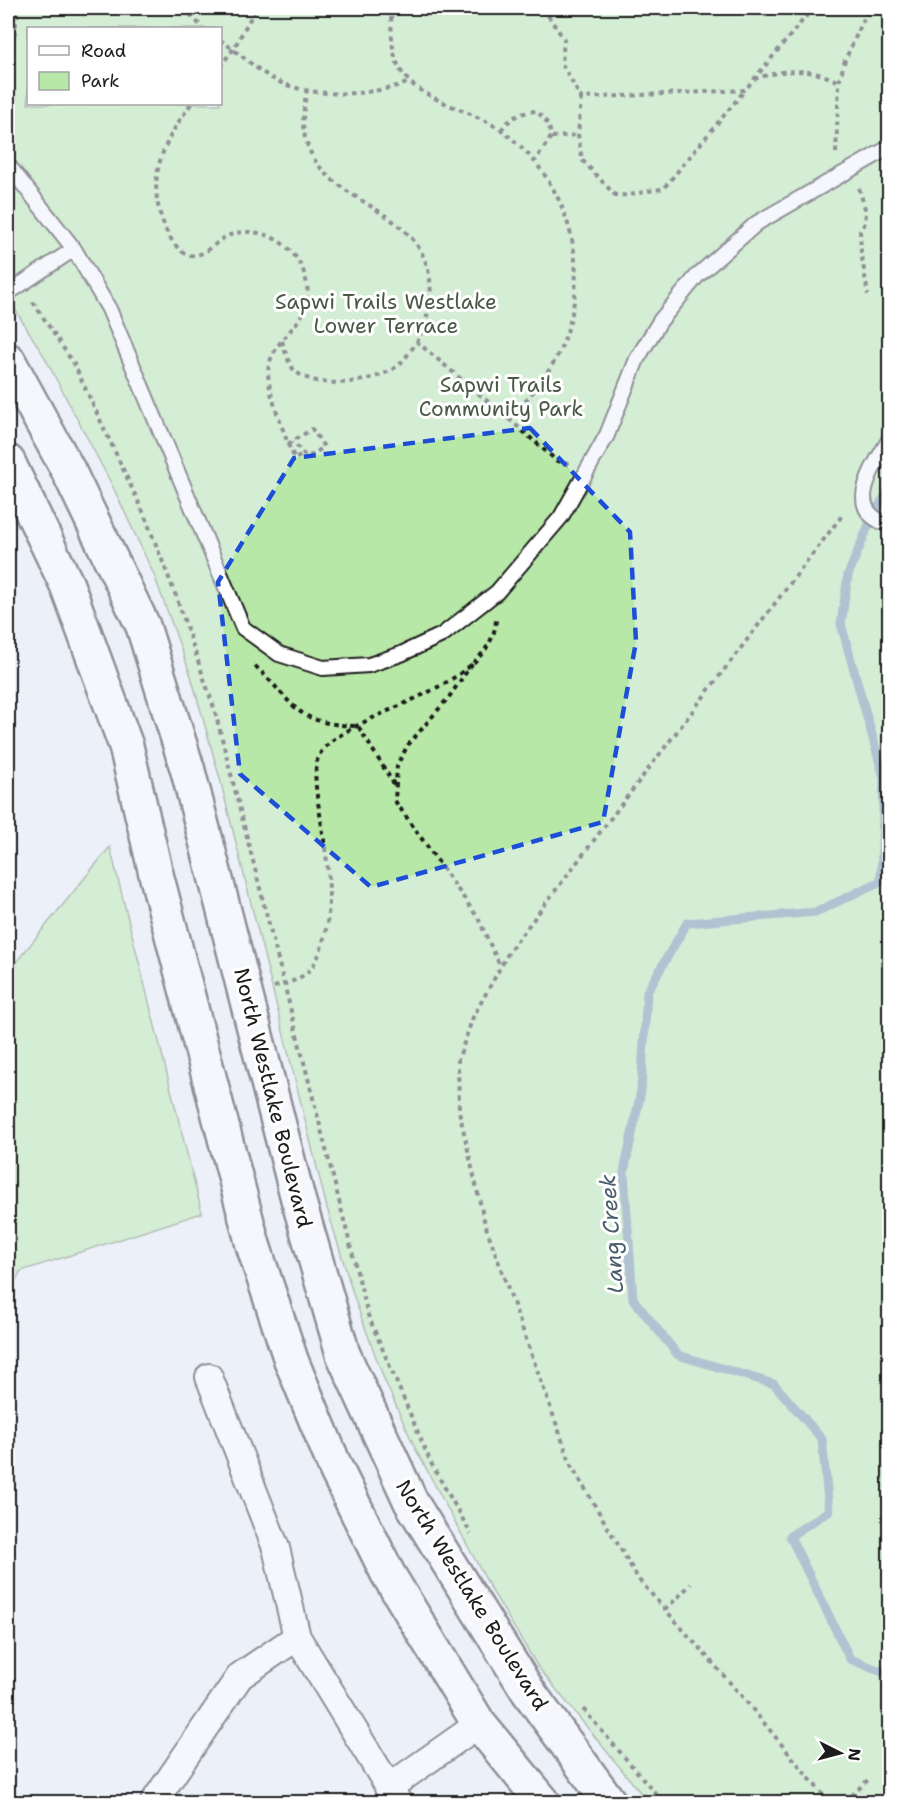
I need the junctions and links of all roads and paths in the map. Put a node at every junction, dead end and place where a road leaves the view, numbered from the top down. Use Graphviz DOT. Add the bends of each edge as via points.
graph roads {
  1 [pos="18,8"];
  2 [pos="184,8"];
  3 [pos="256,8"];
  4 [pos="391,8"];
  5 [pos="543,8"];
  6 [pos="813,8"];
  7 [pos="869,8"];
  8 [pos="201,27"];
  9 [pos="222,41"];
  10 [pos="234,48"];
  11 [pos="222,63"];
  12 [pos="8,80"];
  13 [pos="754,80"];
  14 [pos="410,82"];
  15 [pos="838,82"];
  16 [pos="307,89"];
  17 [pos="745,90"];
  18 [pos="581,98"];
  19 [pos="190,105"];
  20 [pos="501,130"];
  21 [pos="578,135"];
  22 [pos="551,137"];
  23 [pos="889,149"];
  24 [pos="535,160"];
  25 [pos="8,165"];
  26 [pos="847,170"];
  27 [pos="74,249"];
  28 [pos="21,284"];
  29 [pos="8,293"];
  30 [pos="868,295"];
  31 [pos="282,341"];
  32 [pos="417,342"];
  33 [pos="8,360"];
  34 [pos="510,420"];
  35 [pos="890,438"];
  36 [pos="291,442"];
  37 [pos="302,455"];
  38 [pos="8,462"];
  39 [pos="590,470"];
  40 [pos="863,489"];
  41 [pos="890,525"];
  42 [pos="497,592"];
  43 [pos="475,660"];
  44 [pos="252,663"];
  45 [pos="358,726"];
  46 [pos="396,787"];
  47 [pos="501,967"];
  48 [pos="285,985"];
  49 [pos="247,994"];
  50 [pos="209,1377"];
  51 [pos="476,1542"];
  52 [pos="691,1584"];
  53 [pos="665,1610"];
  54 [pos="297,1637"];
  55 [pos="578,1703"];
  56 [pos="479,1725"];
  57 [pos="871,1777"];
  58 [pos="393,1796"];
  59 [pos="154,1803"];
  60 [pos="543,1803"];
  61 [pos="609,1803"];
  62 [pos="663,1803"];
  63 [pos="829,1803"];
  64 [pos="845,1803"];
  1 -- 12 [label="path"];
  2 -- 8 [label="path"];
  3 -- 10 [label="path"];
  4 -- 14 [label="path" via="396,60"];
  5 -- 18 [label="path" via="564,39 562,64"];
  6 -- 13 [label="path"];
  7 -- 15 [label="path"];
  9 -- 10 [label="path"];
  10 -- 11 [label="path"];
  10 -- 16 [label="path" via="277,80"];
  13 -- 15 [label="path" via="777,71 810,70"];
  13 -- 17 [label="path"];
  14 -- 16 [label="path" via="350,93"];
  14 -- 20 [label="path"];
  15 -- 26 [label="path" via="835,148"];
  16 -- 32 [label="path" via="304,135 319,166 401,225 424,257 431,300"];
  17 -- 18 [label="path"];
  17 -- 21 [label="path" via="663,189 615,195 582,160"];
  18 -- 21 [label="path"];
  19 -- 31 [label="path" via="172,130 154,183 165,226 172,241 192,256 231,235 261,234 285,244 305,275 307,293 297,326"];
  20 -- 22 [label="path" via="521,113 536,111 550,128"];
  20 -- 24 [label="path"];
  21 -- 22 [label="path"];
  22 -- 24 [label="path"];
  23 -- 26 [label="lane"];
  24 -- 34 [label="path" via="555,191 569,226 576,252 575,296 566,335 553,363"];
  25 -- 27 [label="lane"];
  26 -- 30 [label="path" via="866,212 861,241"];
  26 -- 39 [label="lane" via="757,223 697,276 660,321 637,359"];
  27 -- 28 [label="lane"];
  27 -- 42 [label="lane" via="109,309 243,628 279,654 323,668 369,665 442,634"];
  28 -- 29 [label="lane"];
  28 -- 48 [label="path" via="74,364 144,514 176,596 215,711"];
  31 -- 32 [label="path" via="296,371 336,383 362,380 394,369"];
  31 -- 36 [label="path" via="269,365 270,385"];
  32 -- 34 [label="path"];
  33 -- 49 [label="main road, North Westlake Boulevard" via="68,470 143,626 188,771"];
  34 -- 39 [label="path" via="557,460"];
  35 -- 40 [label="lane"];
  36 -- 37 [label="path"];
  36 -- 37 [label="path" via="295,459"];
  36 -- 37 [label="path" via="312,429 324,447 312,455"];
  38 -- 56 [label="main road" via="67,585 126,746 253,1245 291,1360 336,1469 388,1574"];
  39 -- 42 [label="lane" via="561,517"];
  40 -- 41 [label="lane" via="865,507 872,517"];
  40 -- 47 [label="path" via="510,950"];
  42 -- 43 [label="path" via="495,633"];
  43 -- 45 [label="path" via="414,701"];
  43 -- 46 [label="path" via="449,698 408,745 397,765"];
  44 -- 45 [label="path" via="292,708 314,721"];
  45 -- 46 [label="path"];
  45 -- 48 [label="path" via="333,739 317,760 316,788 330,878 328,921 318,962 297,982"];
  46 -- 47 [label="path" via="395,801 478,918"];
  47 -- 53 [label="path" via="472,1017 458,1060 459,1111 485,1224 571,1465 639,1580"];
  48 -- 49 [label="path"];
  48 -- 51 [label="path" via="368,1315 431,1463"];
  49 -- 61 [label="main road, North Westlake Boulevard" via="298,1199 343,1354 411,1502 528,1690"];
  50 -- 54 [label="street" via="276,1548"];
  52 -- 53 [label="path"];
  53 -- 63 [label="path"];
  54 -- 58 [label="street"];
  54 -- 59 [label="street" via="240,1676"];
  55 -- 62 [label="path"];
  56 -- 58 [label="street"];
  56 -- 60 [label="main road"];
  57 -- 64 [label="path"];
}
